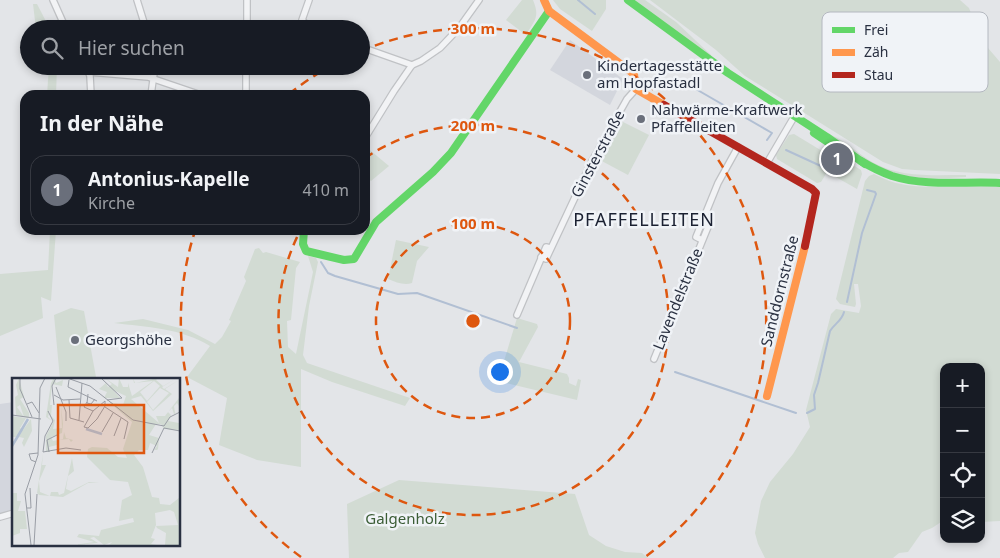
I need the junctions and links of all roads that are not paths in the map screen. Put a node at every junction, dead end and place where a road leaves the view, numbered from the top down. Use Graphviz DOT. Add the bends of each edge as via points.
graph roads {
  1 [pos="53,0"];
  2 [pos="137,0"];
  3 [pos="247,0"];
  4 [pos="309,0"];
  5 [pos="479,0"];
  6 [pos="544,0"];
  7 [pos="628,0"];
  8 [pos="549,11"];
  9 [pos="62,20"];
  10 [pos="143,20"];
  11 [pos="247,20"];
  12 [pos="302,20"];
  13 [pos="370,50"];
  14 [pos="412,65"];
  15 [pos="88,75"];
  16 [pos="134,75"];
  17 [pos="154,75"];
  18 [pos="246,75"];
  19 [pos="154,78"];
  20 [pos="636,89"];
  21 [pos="90,90"];
  22 [pos="151,90"];
  23 [pos="187,90"];
  24 [pos="246,90"];
  25 [pos="794,117"];
  26 [pos="370,130"];
  27 [pos="738,147"];
  28 [pos="767,163"];
  29 [pos="1000,183"];
  30 [pos="370,230"];
  31 [pos="304,235"];
  32 [pos="367,235"];
  33 [pos="517,315"];
  34 [pos="654,359"];
  35 [pos="767,396"];
  1 -- 9 [label="street"];
  2 -- 10 [label="street"];
  3 -- 11 [label="street"];
  4 -- 12 [label="street"];
  5 -- 14 [label="street" via="440,48"];
  6 -- 8 [label="street"];
  7 -- 25 [label="street"];
  8 -- 20 [label="street" via="634,74"];
  8 -- 30 [label="street" via="448,157"];
  13 -- 14 [label="street"];
  14 -- 26 [label="street"];
  15 -- 21 [label="street"];
  16 -- 19 [label="street"];
  17 -- 19 [label="street"];
  18 -- 24 [label="street"];
  19 -- 22 [label="street"];
  19 -- 23 [label="street"];
  20 -- 27 [label="street"];
  20 -- 33 [label="street, Ginsterstraße" via="592,161 550,248 546,246"];
  25 -- 28 [label="street"];
  25 -- 29 [label="street" via="865,164 889,175 921,182"];
  27 -- 28 [label="street"];
  27 -- 34 [label="street, Lavendelstraße" via="718,183 704,220 710,222"];
  28 -- 35 [label="street, Sanddornstraße" via="816,193"];
  31 -- 32 [label="street" via="303,244 309,253 344,260 354,258"];
}
